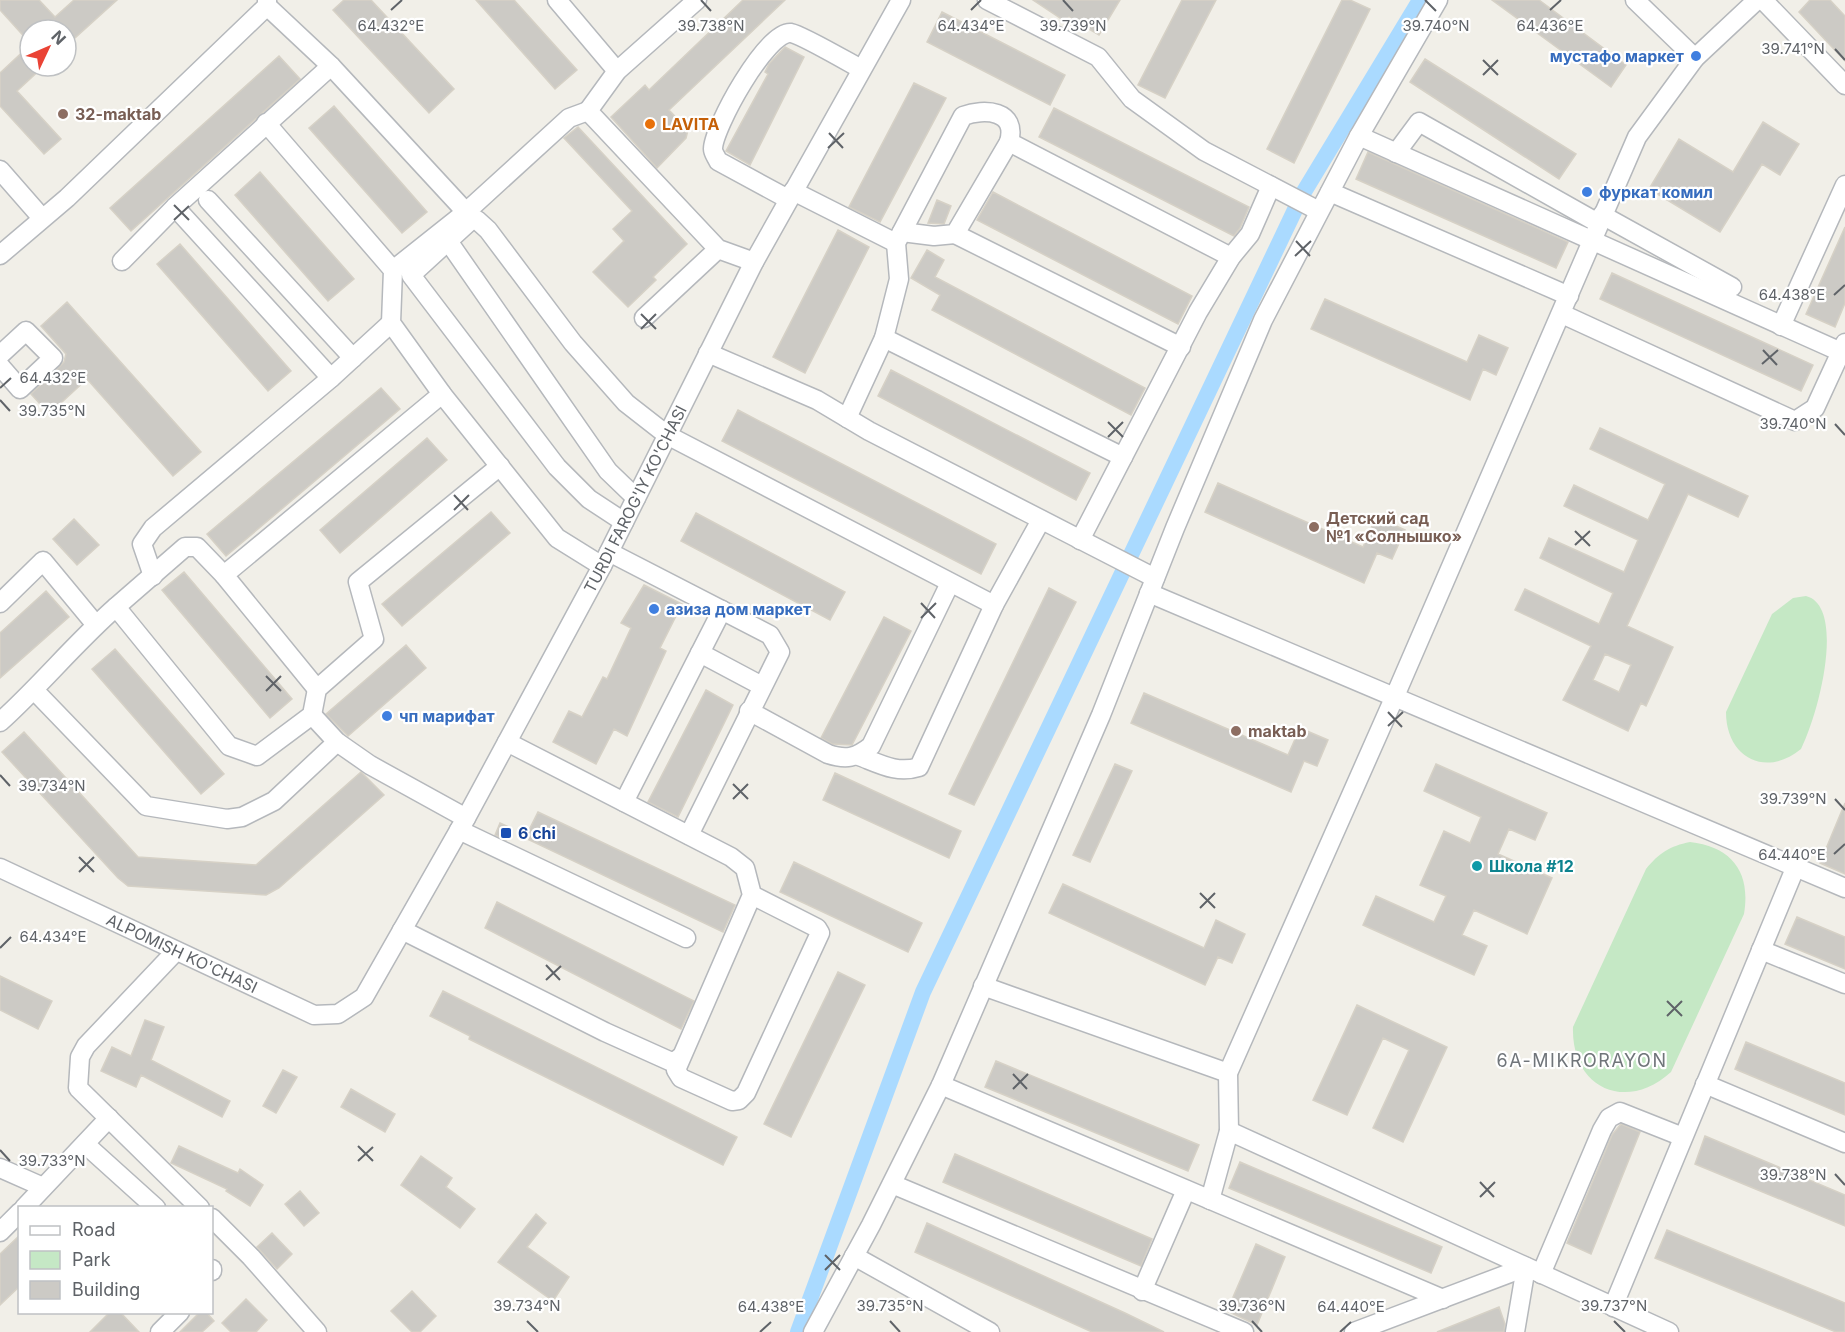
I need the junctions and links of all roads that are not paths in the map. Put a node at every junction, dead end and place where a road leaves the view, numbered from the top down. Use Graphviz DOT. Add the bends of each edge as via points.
graph roads {
  1 [pos="557,0"];
  2 [pos="696,0"];
  3 [pos="901,0"];
  4 [pos="987,0"];
  5 [pos="1438,0"];
  6 [pos="1635,0"];
  7 [pos="1757,0"];
  8 [pos="1763,0"];
  9 [pos="267,3"];
  10 [pos="1007,4"];
  11 [pos="1695,58"];
  12 [pos="331,66"];
  13 [pos="861,69"];
  14 [pos="617,71"];
  15 [pos="1845,86"];
  16 [pos="588,111"];
  17 [pos="266,123"];
  18 [pos="1359,136"];
  19 [pos="1009,142"];
  20 [pos="1396,153"];
  21 [pos="0,170"];
  22 [pos="1845,185"];
  23 [pos="1271,186"];
  24 [pos="1330,192"];
  25 [pos="790,195"];
  26 [pos="208,200"];
  27 [pos="1307,204"];
  28 [pos="175,207"];
  29 [pos="466,212"];
  30 [pos="42,218"];
  31 [pos="1600,219"];
  32 [pos="955,234"];
  33 [pos="899,237"];
  34 [pos="448,241"];
  35 [pos="1593,242"];
  36 [pos="718,249"];
  37 [pos="0,255"];
  38 [pos="1231,256"];
  39 [pos="122,261"];
  40 [pos="754,262"];
  41 [pos="402,273"];
  42 [pos="1732,287"];
  43 [pos="1569,296"];
  44 [pos="1562,314"];
  45 [pos="644,318"];
  46 [pos="391,323"];
  47 [pos="1781,326"];
  48 [pos="884,338"];
  49 [pos="1181,347"];
  50 [pos="708,353"];
  51 [pos="0,355"];
  52 [pos="1842,357"];
  53 [pos="353,358"];
  54 [pos="0,366"];
  55 [pos="331,378"];
  56 [pos="442,394"];
  57 [pos="847,418"];
  58 [pos="667,435"];
  59 [pos="1123,457"];
  60 [pos="500,466"];
  61 [pos="636,498"];
  62 [pos="1041,520"];
  63 [pos="624,522"];
  64 [pos="1089,545"];
  65 [pos="605,559"];
  66 [pos="224,575"];
  67 [pos="153,576"];
  68 [pos="950,583"];
  69 [pos="1152,585"];
  70 [pos="0,603"];
  71 [pos="994,605"];
  72 [pos="116,607"];
  73 [pos="722,610"];
  74 [pos="96,625"];
  75 [pos="700,652"];
  76 [pos="762,686"];
  77 [pos="317,689"];
  78 [pos="35,691"];
  79 [pos="1395,696"];
  80 [pos="748,711"];
  81 [pos="312,715"];
  82 [pos="0,722"];
  83 [pos="337,742"];
  84 [pos="507,742"];
  85 [pos="859,756"];
  86 [pos="624,802"];
  87 [pos="463,824"];
  88 [pos="688,835"];
  89 [pos="1796,866"];
  90 [pos="0,868"];
  91 [pos="1845,888"];
  92 [pos="752,895"];
  93 [pos="402,930"];
  94 [pos="686,938"];
  95 [pos="176,951"];
  96 [pos="1761,951"];
  97 [pos="1845,984"];
  98 [pos="983,986"];
  99 [pos="364,997"];
  100 [pos="679,1058"];
  101 [pos="1228,1073"];
  102 [pos="1705,1084"];
  103 [pos="941,1085"];
  104 [pos="109,1118"];
  105 [pos="1229,1131"];
  106 [pos="1683,1137"];
  107 [pos="1845,1143"];
  108 [pos="85,1144"];
  109 [pos="0,1168"];
  110 [pos="892,1184"];
  111 [pos="43,1187"];
  112 [pos="1186,1190"];
  113 [pos="1210,1200"];
  114 [pos="26,1206"];
  115 [pos="154,1206"];
  116 [pos="198,1206"];
  117 [pos="18,1214"];
  118 [pos="215,1229"];
  119 [pos="0,1232"];
  120 [pos="854,1256"];
  121 [pos="1533,1270"];
  122 [pos="1143,1291"];
  123 [pos="1443,1299"];
  124 [pos="1613,1307"];
  125 [pos="178,1314"];
  126 [pos="160,1332"];
  127 [pos="317,1332"];
  128 [pos="813,1332"];
  129 [pos="990,1332"];
  130 [pos="1244,1332"];
  131 [pos="1354,1332"];
  132 [pos="1515,1332"];
  133 [pos="1669,1332"];
  1 -- 14 [label="street"];
  2 -- 14 [label="street"];
  3 -- 13 [label="street, TURDI FAROG'IY KO'CHASI"];
  4 -- 10 [label="street"];
  5 -- 18 [label="street"];
  6 -- 11 [label="street"];
  7 -- 11 [label="street"];
  8 -- 15 [label="street"];
  9 -- 12 [label="street"];
  9 -- 30 [label="street"];
  10 -- 23 [label="street" via="1098,57 1132,99 1204,151"];
  11 -- 31 [label="street" via="1637,137"];
  12 -- 17 [label="street"];
  12 -- 29 [label="street"];
  13 -- 25 [label="street, TURDI FAROG'IY KO'CHASI"];
  13 -- 25 [label="street" via="790,33 777,36 752,65 716,135 713,150 718,161"];
  14 -- 16 [label="street"];
  16 -- 29 [label="street" via="569,118"];
  16 -- 36 [label="street"];
  17 -- 28 [label="street"];
  17 -- 41 [label="street"];
  18 -- 20 [label="street"];
  18 -- 24 [label="street"];
  19 -- 32 [label="street"];
  19 -- 33 [label="street" via="1012,132 1001,116 991,111 963,116"];
  19 -- 38 [label="street"];
  20 -- 31 [label="street" via="1419,122"];
  20 -- 35 [label="street"];
  21 -- 30 [label="street"];
  22 -- 47 [label="street"];
  23 -- 27 [label="street"];
  23 -- 38 [label="street" via="1250,234"];
  24 -- 27 [label="street"];
  24 -- 43 [label="street"];
  25 -- 33 [label="street"];
  25 -- 40 [label="street, TURDI FAROG'IY KO'CHASI"];
  26 -- 53 [label="street"];
  27 -- 69 [label="street"];
  28 -- 39 [label="street"];
  28 -- 55 [label="street"];
  29 -- 41 [label="street"];
  30 -- 37 [label="street"];
  31 -- 35 [label="street"];
  31 -- 42 [label="street"];
  32 -- 33 [label="street"];
  32 -- 49 [label="street"];
  33 -- 48 [label="street" via="899,279"];
  34 -- 41 [label="street"];
  34 -- 58 [label="street" via="470,221 482,223 573,343 626,403"];
  34 -- 61 [label="street" via="608,471"];
  35 -- 43 [label="street"];
  35 -- 47 [label="street"];
  36 -- 40 [label="street"];
  36 -- 45 [label="street"];
  38 -- 49 [label="street"];
  40 -- 50 [label="street, TURDI FAROG'IY KO'CHASI"];
  41 -- 46 [label="street" via="392,294"];
  41 -- 63 [label="street" via="557,468 589,499"];
  43 -- 44 [label="street"];
  44 -- 52 [label="street" via="1795,421 1815,408"];
  44 -- 79 [label="street"];
  46 -- 53 [label="street"];
  46 -- 56 [label="street"];
  47 -- 52 [label="street"];
  48 -- 57 [label="street"];
  48 -- 59 [label="street"];
  49 -- 59 [label="street"];
  50 -- 57 [label="street" via="817,400"];
  50 -- 58 [label="street, TURDI FAROG'IY KO'CHASI"];
  51 -- 54 [label="street" via="26,331 53,358 20,389"];
  53 -- 55 [label="street"];
  55 -- 67 [label="street" via="153,528 142,544"];
  56 -- 60 [label="street"];
  56 -- 66 [label="street"];
  57 -- 62 [label="street"];
  58 -- 61 [label="street, TURDI FAROG'IY KO'CHASI"];
  58 -- 68 [label="street"];
  59 -- 64 [label="street"];
  60 -- 65 [label="street" via="557,538"];
  60 -- 77 [label="street" via="358,582 374,639"];
  61 -- 63 [label="street, TURDI FAROG'IY KO'CHASI"];
  62 -- 64 [label="street"];
  62 -- 71 [label="street"];
  63 -- 65 [label="street, TURDI FAROG'IY KO'CHASI"];
  64 -- 69 [label="street"];
  65 -- 73 [label="street"];
  65 -- 84 [label="street, TURDI FAROG'IY KO'CHASI"];
  66 -- 67 [label="street" via="197,547 185,547"];
  66 -- 77 [label="street"];
  67 -- 72 [label="street"];
  68 -- 71 [label="street"];
  68 -- 85 [label="street" via="871,746"];
  69 -- 79 [label="street"];
  69 -- 98 [label="street" via="1101,715"];
  70 -- 74 [label="street" via="43,561"];
  71 -- 85 [label="street" via="919,768 893,770"];
  72 -- 74 [label="street"];
  72 -- 81 [label="street" via="229,746 238,751 257,756"];
  73 -- 75 [label="street"];
  73 -- 76 [label="street" via="770,635 777,644 780,652"];
  74 -- 78 [label="street"];
  75 -- 76 [label="street"];
  75 -- 86 [label="street"];
  76 -- 80 [label="street"];
  77 -- 81 [label="street"];
  78 -- 82 [label="street"];
  78 -- 83 [label="street" via="146,806 227,819 242,817 274,801"];
  79 -- 89 [label="street"];
  79 -- 101 [label="street"];
  80 -- 85 [label="street" via="828,754 842,759"];
  80 -- 88 [label="street"];
  81 -- 83 [label="street"];
  83 -- 87 [label="street"];
  84 -- 86 [label="street"];
  84 -- 87 [label="street, TURDI FAROG'IY KO'CHASI"];
  86 -- 88 [label="street"];
  87 -- 93 [label="street, TURDI FAROG'IY KO'CHASI"];
  87 -- 94 [label="street"];
  88 -- 92 [label="street" via="745,868"];
  89 -- 91 [label="street"];
  89 -- 96 [label="street"];
  90 -- 95 [label="street, ALPOMISH KO'CHASI"];
  92 -- 100 [label="street"];
  92 -- 100 [label="street" via="817,928 817,942 746,1093 739,1100 732,1101 681,1078 676,1070"];
  93 -- 99 [label="street, TURDI FAROG'IY KO'CHASI"];
  93 -- 100 [label="street" via="605,1032 674,1063"];
  95 -- 99 [label="street, ALPOMISH KO'CHASI" via="314,1015 338,1014"];
  95 -- 104 [label="street" via="80,1057 78,1088"];
  96 -- 97 [label="street"];
  96 -- 102 [label="street"];
  98 -- 101 [label="street"];
  98 -- 103 [label="street"];
  101 -- 105 [label="street"];
  102 -- 106 [label="street"];
  102 -- 107 [label="street"];
  103 -- 110 [label="street"];
  103 -- 112 [label="street"];
  104 -- 108 [label="street"];
  104 -- 116 [label="street"];
  105 -- 113 [label="street"];
  105 -- 121 [label="street"];
  106 -- 121 [label="street" via="1620,1112 1610,1118"];
  106 -- 124 [label="street"];
  108 -- 111 [label="street"];
  108 -- 115 [label="street"];
  109 -- 111 [label="street"];
  110 -- 120 [label="street"];
  110 -- 122 [label="street"];
  111 -- 114 [label="street"];
  112 -- 113 [label="street"];
  112 -- 122 [label="street"];
  113 -- 123 [label="street"];
  117 -- 119 [label="street"];
  118 -- 127 [label="street" via="251,1257"];
  120 -- 128 [label="street"];
  120 -- 129 [label="street"];
  121 -- 123 [label="street"];
  121 -- 124 [label="street"];
  121 -- 132 [label="street"];
  122 -- 130 [label="street"];
  123 -- 131 [label="street"];
  124 -- 133 [label="street"];
  125 -- 126 [label="street"];
}
